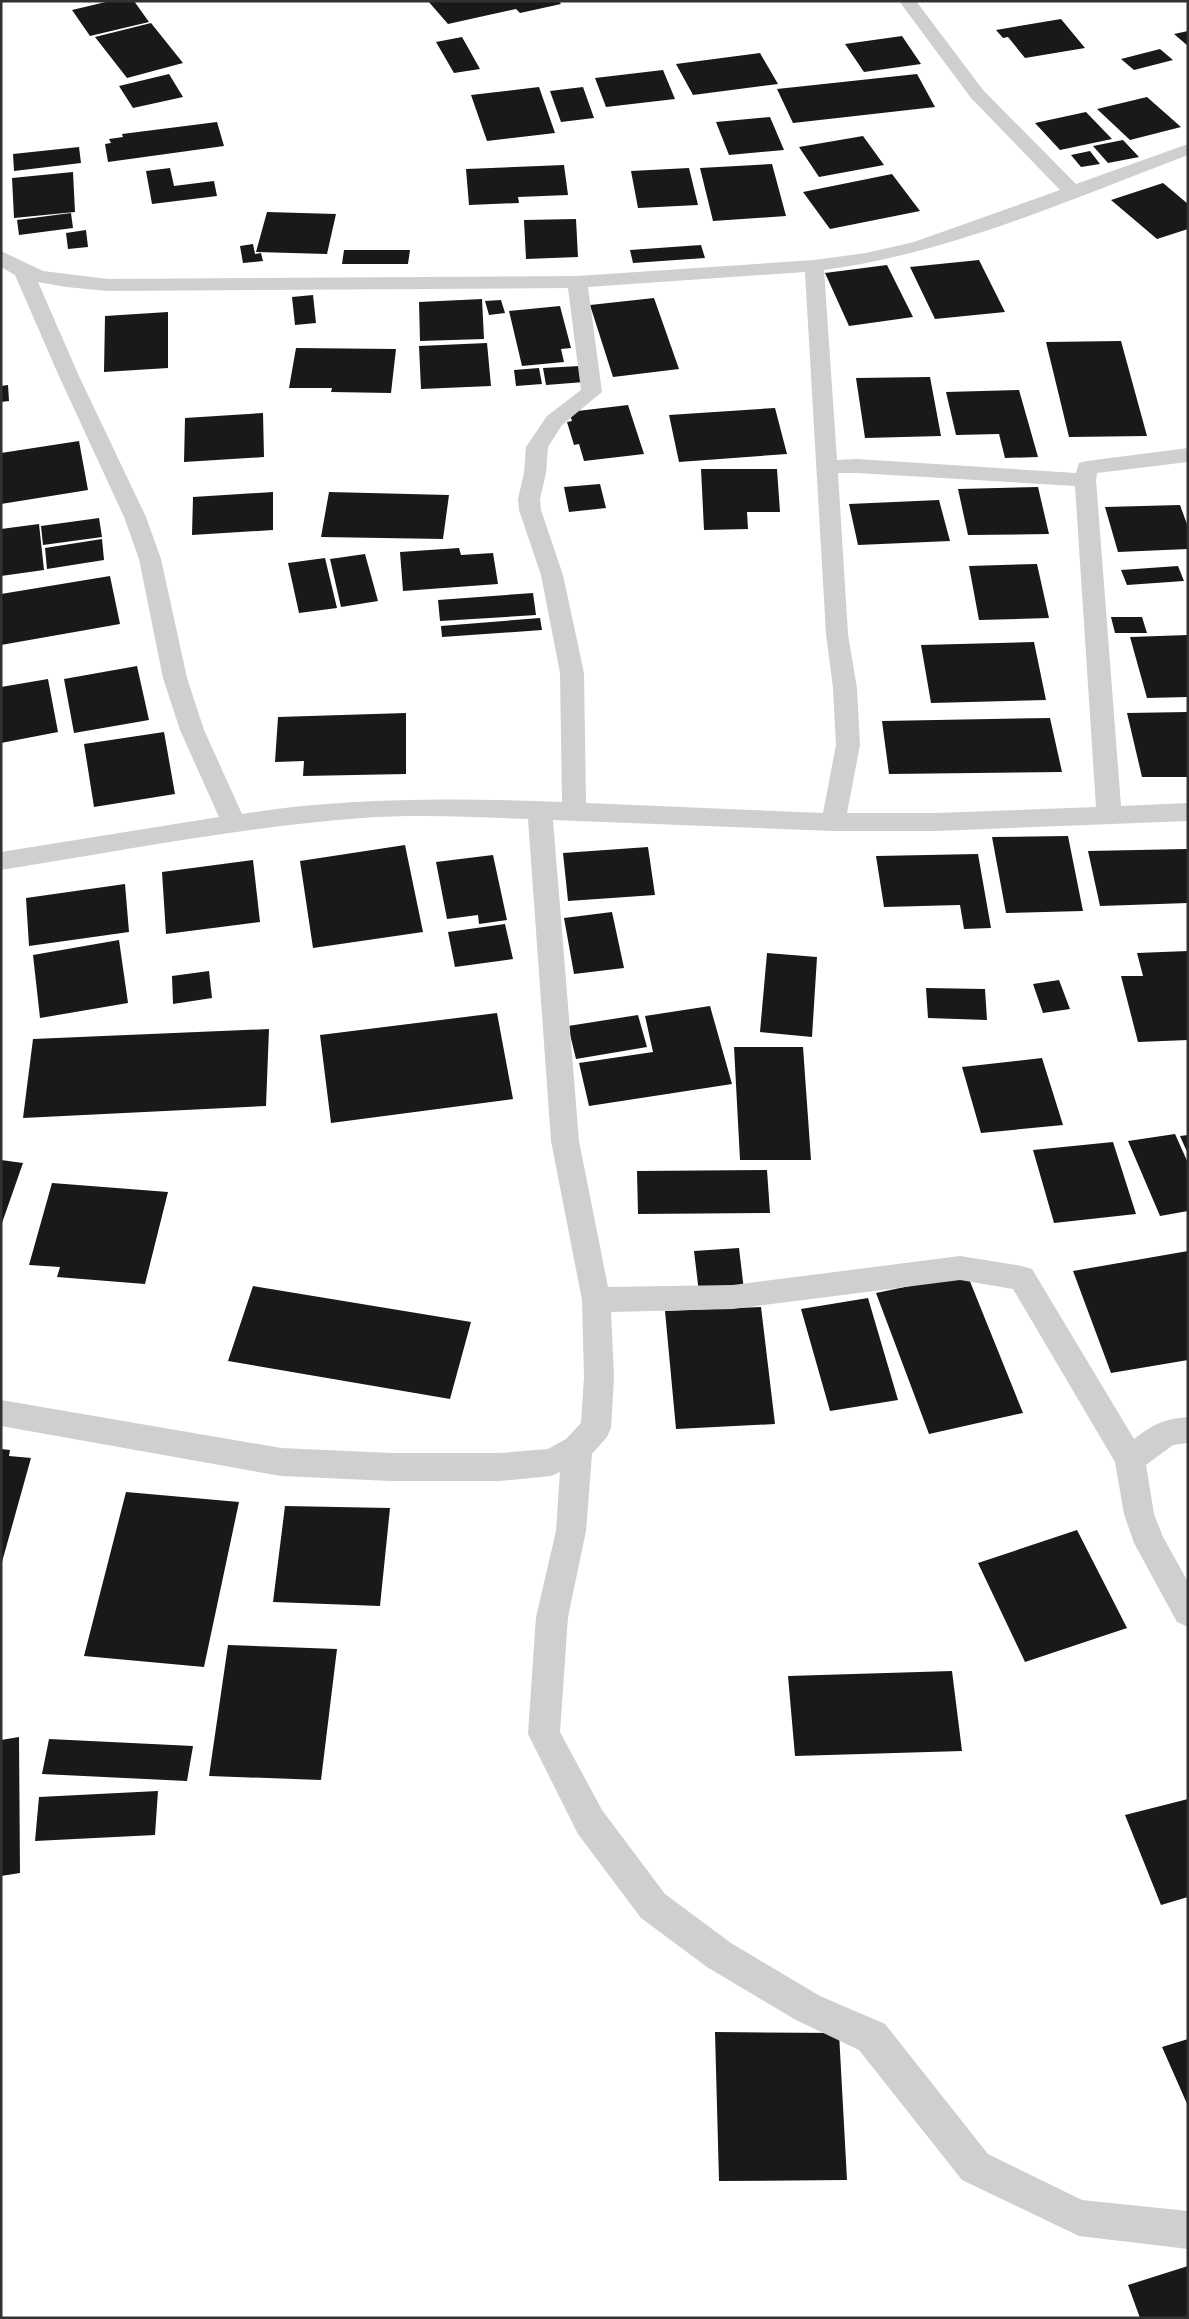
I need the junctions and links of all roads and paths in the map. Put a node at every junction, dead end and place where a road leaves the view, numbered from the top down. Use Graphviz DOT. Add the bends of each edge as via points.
graph roads {
  1 [pos="907,1"];
  2 [pos="1188,149"];
  3 [pos="1072,191"];
  4 [pos="1,257"];
  5 [pos="814,266"];
  6 [pos="23,270"];
  7 [pos="578,282"];
  8 [pos="1188,456"];
  9 [pos="826,467"];
  10 [pos="1085,480"];
  11 [pos="540,811"];
  12 [pos="574,812"];
  13 [pos="1188,812"];
  14 [pos="1109,815"];
  15 [pos="833,822"];
  16 [pos="234,823"];
  17 [pos="1,861"];
  18 [pos="596,1300"];
  19 [pos="1,1413"];
  20 [pos="1188,1430"];
  21 [pos="577,1449"];
  22 [pos="1130,1460"];
  23 [pos="1188,1612"];
  24 [pos="1188,2230"];
  1 -- 3 [label="street" via="977,94"];
  2 -- 3 [label="street"];
  3 -- 5 [label="street" via="920,246 866,259"];
  4 -- 6 [label="street"];
  5 -- 7 [label="street"];
  5 -- 9 [label="street"];
  6 -- 7 [label="street" via="64,283 108,285"];
  6 -- 16 [label="street" via="135,516 150,558 175,678 192,730"];
  7 -- 12 [label="street" via="592,392 554,422 537,447 529,499 552,575 572,673"];
  8 -- 10 [label="street" via="1086,468"];
  9 -- 10 [label="street" via="857,466"];
  9 -- 15 [label="street" via="848,744"];
  10 -- 14 [label="street"];
  11 -- 12 [label="street"];
  11 -- 16 [label="street" via="452,807 363,810"];
  11 -- 18 [label="street" via="565,1141"];
  12 -- 15 [label="street"];
  13 -- 14 [label="street"];
  14 -- 15 [label="street" via="936,822"];
  16 -- 17 [label="street"];
  18 -- 21 [label="street" via="599,1377 596,1428"];
  18 -- 22 [label="street" via="733,1297 960,1268 1022,1278"];
  19 -- 21 [label="street" via="282,1462 500,1467 551,1462"];
  20 -- 22 [label="street" via="1167,1432"];
  21 -- 24 [label="street" via="570,1532 552,1617 544,1734 590,1822 653,1906 727,1960 808,2008 872,2037 975,2167 1079,2218"];
  22 -- 23 [label="street" via="1139,1514 1147,1536"];
}
